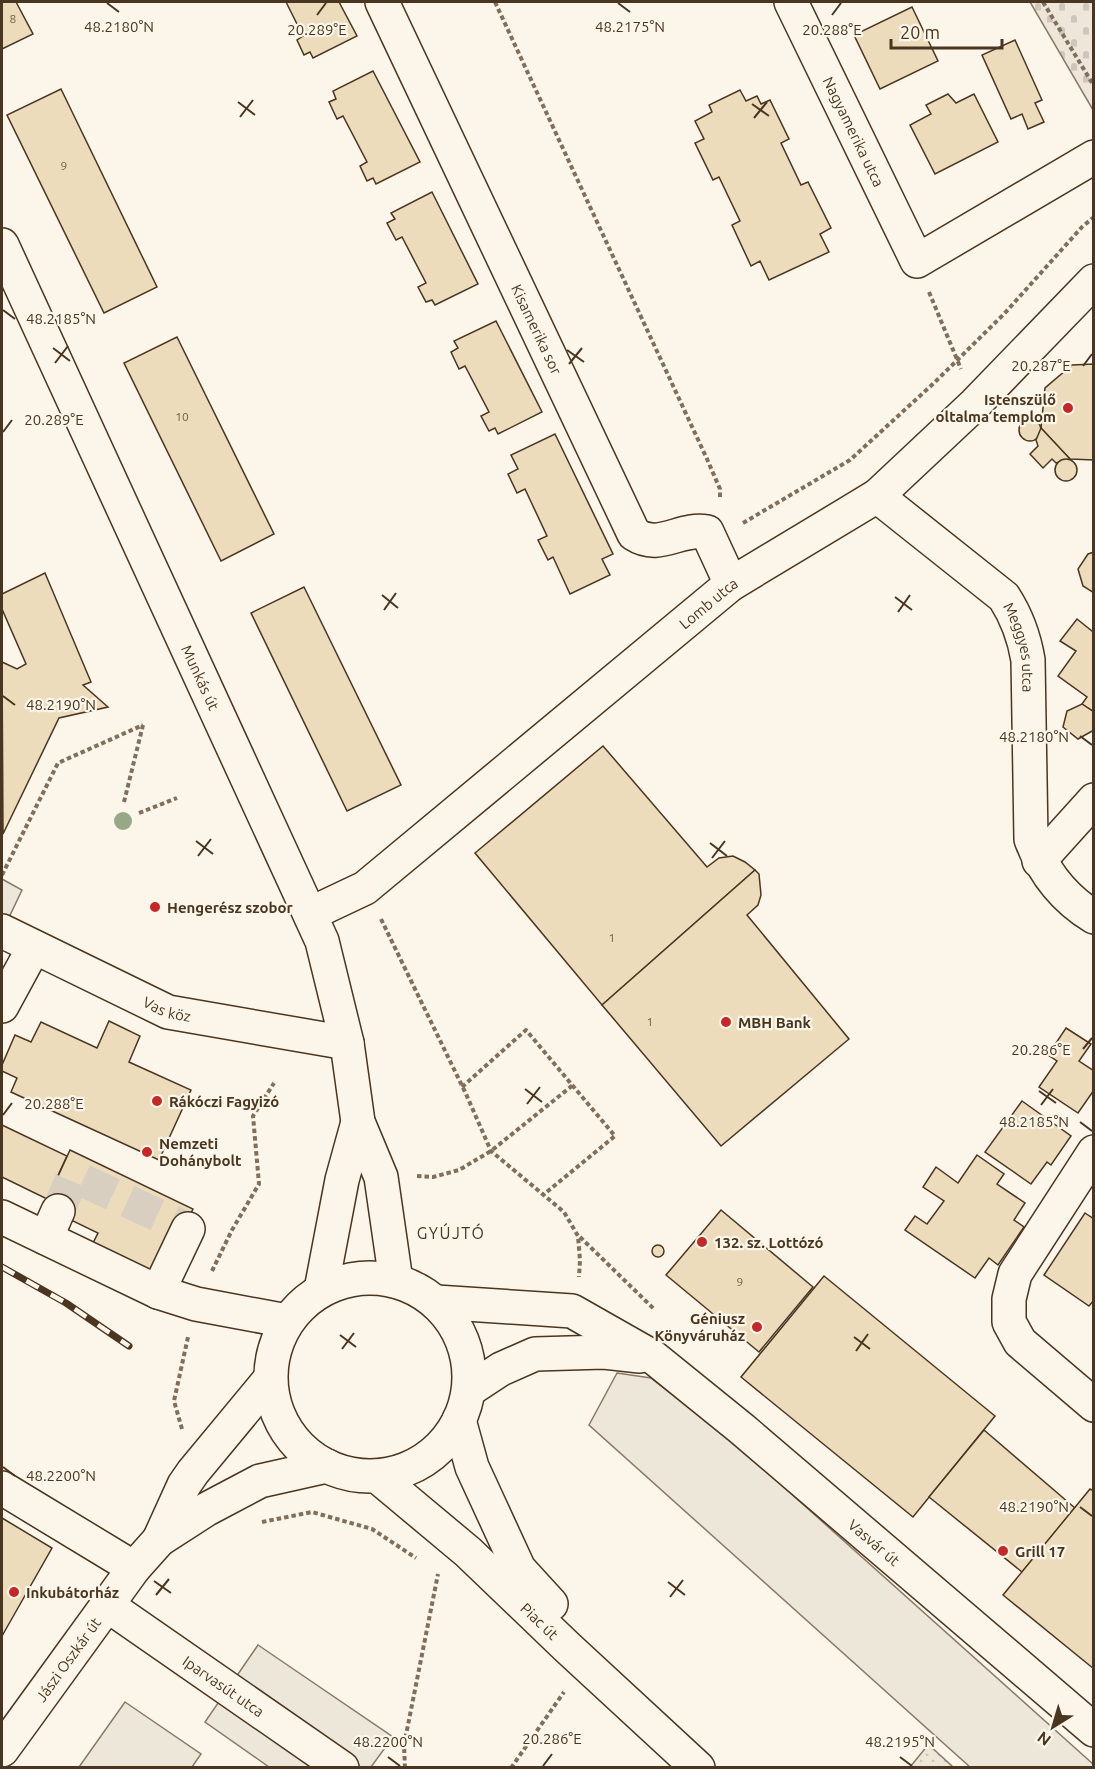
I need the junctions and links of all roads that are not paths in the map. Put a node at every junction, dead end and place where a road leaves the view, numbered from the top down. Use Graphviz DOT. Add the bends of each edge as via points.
graph roads {
  1 [pos="382,2"];
  2 [pos="791,2"];
  3 [pos="1094,157"];
  4 [pos="2,244"];
  5 [pos="1094,281"];
  6 [pos="877,496"];
  7 [pos="731,584"];
  8 [pos="1094,800"];
  9 [pos="1039,861"];
  10 [pos="310,914"];
  11 [pos="1094,917"];
  12 [pos="2,931"];
  13 [pos="34,947"];
  14 [pos="2,1006"];
  15 [pos="347,1043"];
  16 [pos="358,1122"];
  17 [pos="1094,1152"];
  18 [pos="2,1217"];
  19 [pos="188,1229"];
  20 [pos="396,1281"];
  21 [pos="321,1290"];
  22 [pos="158,1292"];
  23 [pos="436,1302"];
  24 [pos="287,1321"];
  25 [pos="653,1358"];
  26 [pos="270,1379"];
  27 [pos="464,1405"];
  28 [pos="1094,1405"];
  29 [pos="327,1466"];
  30 [pos="377,1476"];
  31 [pos="2,1488"];
  32 [pos="159,1540"];
  33 [pos="134,1568"];
  34 [pos="107,1605"];
  35 [pos="1094,1730"];
  36 [pos="2,1750"];
  37 [pos="342,1767"];
  38 [pos="698,1767"];
  1 -- 7 [label="street, Kisamerika sor" via="634,534 655,542 695,530 707,532"];
  2 -- 3 [label="street, Nagyamerika utca" via="917,261"];
  4 -- 10 [label="street, Munkás út"];
  5 -- 6 [label="street, Lomb utca" via="975,404"];
  6 -- 7 [label="street, Lomb utca"];
  6 -- 9 [label="street, Meggyes utca" via="1004,597 1015,614 1028,660 1031,839"];
  7 -- 10 [label="street, Lomb utca" via="365,888"];
  8 -- 9 [label="street"];
  9 -- 11 [label="street, Meggyes utca" via="1059,890"];
  10 -- 15 [label="street, Munkás út" via="322,941"];
  12 -- 13 [label="street, Vas köz"];
  13 -- 14 [label="street"];
  13 -- 15 [label="street, Vas köz" via="168,1012"];
  15 -- 16 [label="street, Munkás út"];
  16 -- 20 [label="street" via="381,1177"];
  16 -- 21 [label="street" via="342,1180"];
  17 -- 28 [label="street" via="1015,1274 1009,1299 1009,1322 1020,1342"];
  18 -- 22 [label="street" via="52,1224"];
  19 -- 22 [label="street"];
  20 -- 21 [label="street" via="370,1277 345,1280"];
  20 -- 23 [label="street"];
  21 -- 24 [label="street" via="302,1303"];
  22 -- 24 [label="street" via="196,1304"];
  23 -- 25 [label="street, Vasvár út" via="573,1311"];
  23 -- 27 [label="street" via="464,1342 469,1366"];
  24 -- 26 [label="street" via="274,1348"];
  25 -- 27 [label="street" via="604,1352 536,1354 501,1369"];
  25 -- 35 [label="street, Vasvár út" via="742,1429"];
  26 -- 29 [label="street" via="273,1400 292,1440"];
  26 -- 32 [label="street" via="184,1485"];
  27 -- 30 [label="street" via="448,1438 434,1453 417,1465"];
  27 -- 38 [label="street" via="472,1467 519,1569"];
  29 -- 30 [label="street" via="351,1474"];
  29 -- 32 [label="street" via="260,1481"];
  30 -- 38 [label="street, Piac út" via="468,1552"];
  31 -- 33 [label="street"];
  32 -- 33 [label="street, Jászi Oszkár út"];
  33 -- 34 [label="street, Jászi Oszkár út"];
  34 -- 36 [label="street, Jászi Oszkár út"];
  34 -- 37 [label="street, Iparvasút utca"];
}
